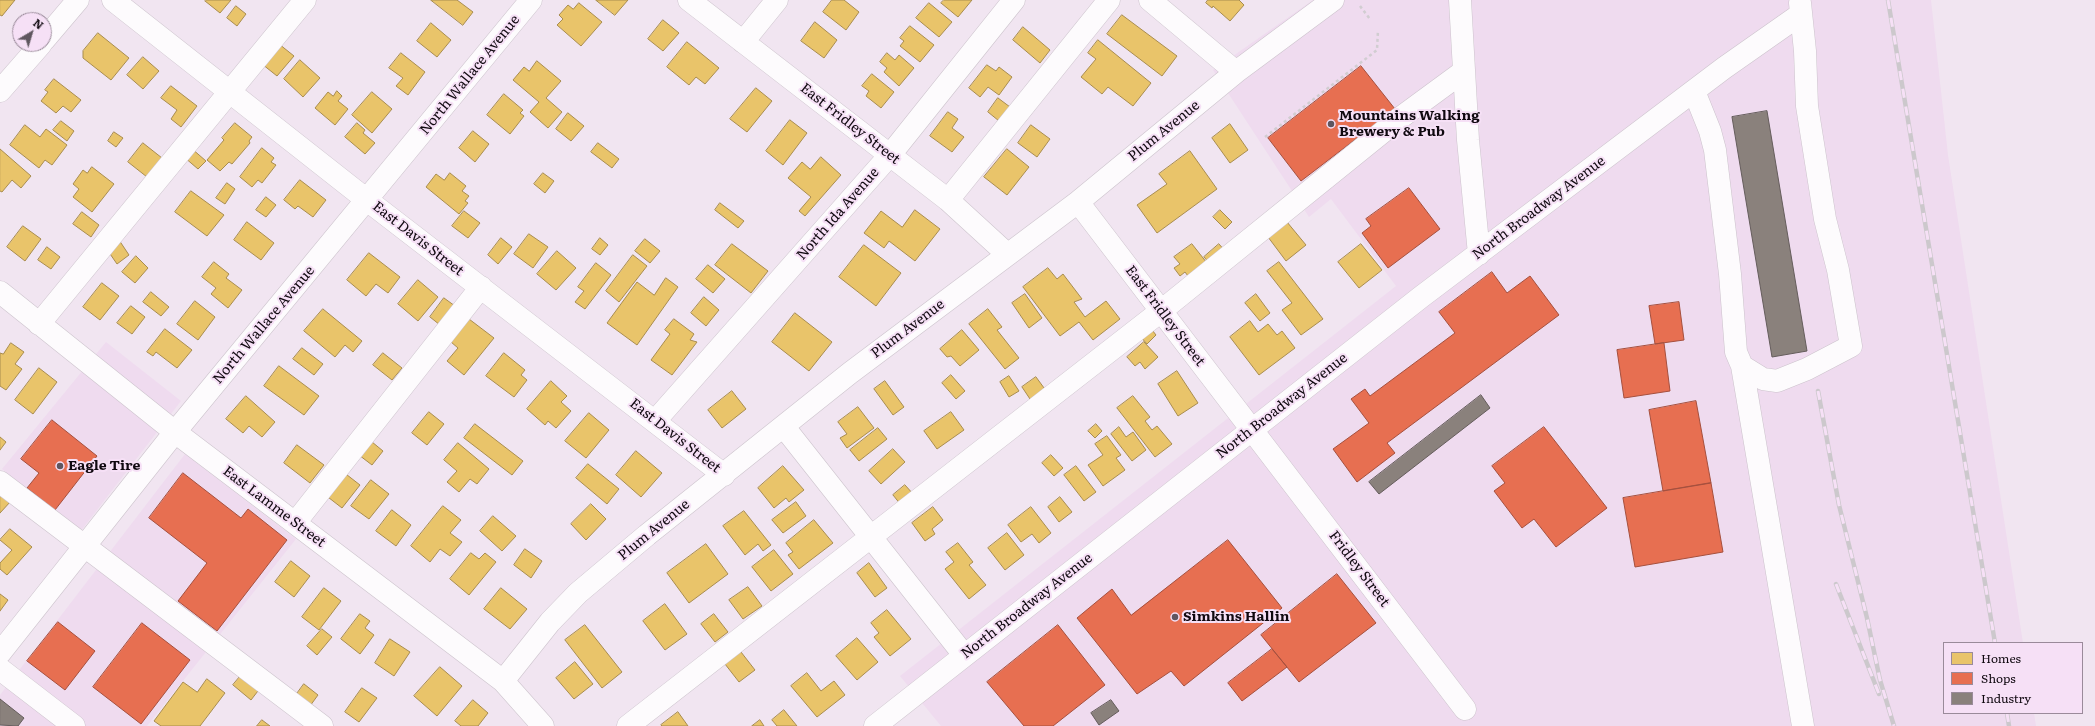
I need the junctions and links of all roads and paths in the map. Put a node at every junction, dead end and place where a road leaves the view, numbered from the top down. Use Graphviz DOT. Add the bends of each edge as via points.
graph roads {
  1 [pos="78,0"];
  2 [pos="113,0"];
  3 [pos="305,0"];
  4 [pos="531,0"];
  5 [pos="689,0"];
  6 [pos="777,0"];
  7 [pos="1014,0"];
  8 [pos="1109,0"];
  9 [pos="1333,0"];
  10 [pos="1460,0"];
  11 [pos="1163,4"];
  12 [pos="1360,6"];
  13 [pos="1801,7"];
  14 [pos="1370,19"];
  15 [pos="1378,30"];
  16 [pos="52,31"];
  17 [pos="744,42"];
  18 [pos="33,52"];
  19 [pos="1464,71"];
  20 [pos="1236,72"];
  21 [pos="0,91"];
  22 [pos="1694,91"];
  23 [pos="230,92"];
  24 [pos="1265,137"];
  25 [pos="890,154"];
  26 [pos="367,200"];
  27 [pos="948,200"];
  28 [pos="1078,202"];
  29 [pos="1007,254"];
  30 [pos="1479,254"];
  31 [pos="481,287"];
  32 [pos="0,292"];
  33 [pos="1161,310"];
  34 [pos="38,324"];
  35 [pos="1742,366"];
  36 [pos="655,421"];
  37 [pos="784,427"];
  38 [pos="1252,429"];
  39 [pos="175,432"];
  40 [pos="724,475"];
  41 [pos="0,482"];
  42 [pos="295,523"];
  43 [pos="871,537"];
  44 [pos="85,547"];
  45 [pos="0,653"];
  46 [pos="964,655"];
  47 [pos="0,669"];
  48 [pos="503,681"];
  49 [pos="1465,709"];
  50 [pos="74,726"];
  51 [pos="322,726"];
  52 [pos="543,726"];
  53 [pos="628,726"];
  54 [pos="875,726"];
  55 [pos="1803,726"];
  1 -- 16 [label="street"];
  2 -- 23 [label="street, East Davis Street"];
  3 -- 23 [label="street"];
  4 -- 26 [label="street, North Wallace Avenue"];
  5 -- 17 [label="street, East Fridley Street"];
  6 -- 17 [label="street"];
  7 -- 25 [label="street, North Ida Avenue"];
  8 -- 27 [label="street"];
  9 -- 20 [label="street, Plum Avenue"];
  10 -- 19 [label="street"];
  11 -- 20 [label="street"];
  12 -- 14 [label="path"];
  13 -- 22 [label="street, North Broadway Avenue"];
  13 -- 35 [label="street" via="1807,106 1825,219 1838,270 1851,346 1807,370 1777,381 1763,379"];
  15 -- 24 [label="path" via="1377,50"];
  17 -- 25 [label="street, East Fridley Street"];
  18 -- 21 [label="street"];
  19 -- 30 [label="street"];
  19 -- 33 [label="street" via="1400,118"];
  20 -- 28 [label="street, Plum Avenue"];
  22 -- 30 [label="street, North Broadway Avenue"];
  22 -- 35 [label="street" via="1715,150 1730,274 1736,352"];
  23 -- 26 [label="street, East Davis Street"];
  23 -- 34 [label="street"];
  25 -- 27 [label="street, East Fridley Street"];
  25 -- 36 [label="street, North Ida Avenue"];
  26 -- 31 [label="street, East Davis Street"];
  26 -- 39 [label="street, North Wallace Avenue"];
  27 -- 29 [label="street, East Fridley Street"];
  28 -- 29 [label="street, Plum Avenue"];
  28 -- 33 [label="street, East Fridley Street"];
  29 -- 37 [label="street, Plum Avenue" via="850,373"];
  30 -- 38 [label="street, North Broadway Avenue"];
  31 -- 36 [label="street, East Davis Street"];
  31 -- 42 [label="street"];
  32 -- 34 [label="street, East Lamme Street"];
  33 -- 38 [label="street, East Fridley Street"];
  33 -- 43 [label="street"];
  34 -- 39 [label="street, East Lamme Street"];
  35 -- 55 [label="street"];
  36 -- 40 [label="street, East Davis Street"];
  37 -- 40 [label="street, Plum Avenue"];
  37 -- 43 [label="street"];
  38 -- 46 [label="street, North Broadway Avenue"];
  38 -- 49 [label="street, Fridley Street"];
  39 -- 42 [label="street, East Lamme Street"];
  39 -- 44 [label="street, North Wallace Avenue"];
  40 -- 48 [label="street, Plum Avenue" via="578,593 550,622"];
  41 -- 44 [label="street"];
  42 -- 48 [label="street, East Lamme Street"];
  43 -- 46 [label="street"];
  43 -- 53 [label="street"];
  44 -- 45 [label="street, North Wallace Avenue"];
  44 -- 51 [label="street"];
  46 -- 54 [label="street, North Broadway Avenue"];
  47 -- 50 [label="street"];
  48 -- 52 [label="street, East Lamme Street"];
}
